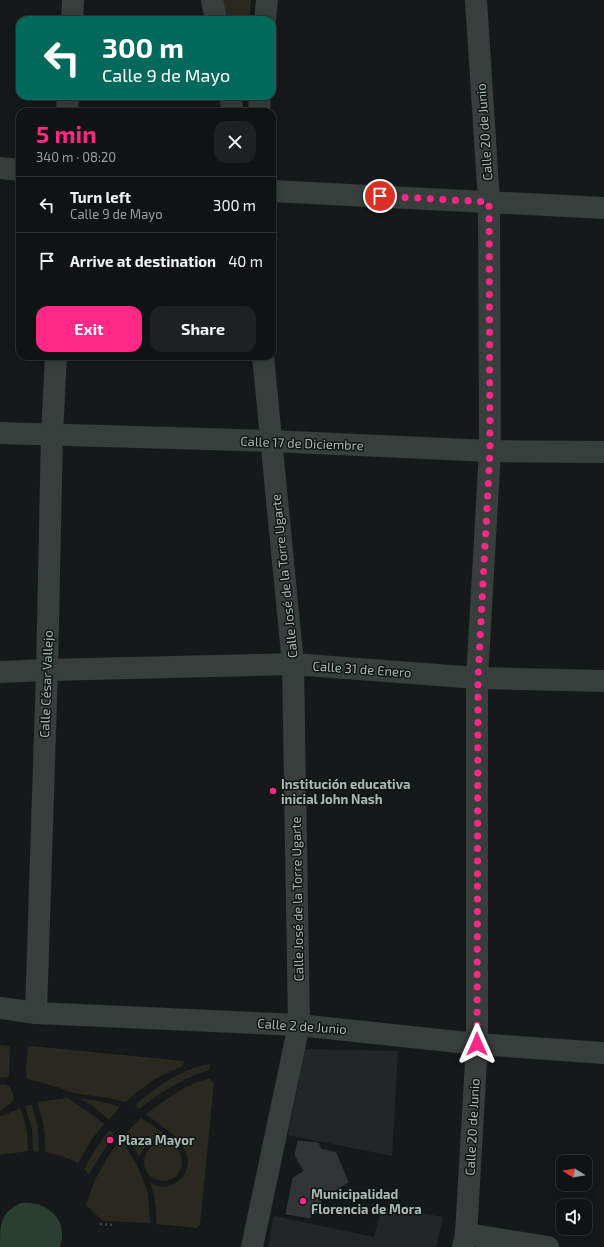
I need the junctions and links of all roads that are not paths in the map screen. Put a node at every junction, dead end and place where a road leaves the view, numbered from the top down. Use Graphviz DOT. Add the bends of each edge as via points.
graph roads {
  1 [pos="73,0"];
  2 [pos="212,0"];
  3 [pos="267,0"];
  4 [pos="476,0"];
  5 [pos="72,16"];
  6 [pos="215,16"];
  7 [pos="265,16"];
  8 [pos="0,168"];
  9 [pos="16,170"];
  10 [pos="276,191"];
  11 [pos="489,202"];
  12 [pos="604,208"];
  13 [pos="56,360"];
  14 [pos="263,360"];
  15 [pos="0,432"];
  16 [pos="52,434"];
  17 [pos="271,442"];
  18 [pos="490,451"];
  19 [pos="604,452"];
  20 [pos="293,664"];
  21 [pos="47,670"];
  22 [pos="0,672"];
  23 [pos="478,678"];
  24 [pos="604,681"];
  25 [pos="0,1008"];
  26 [pos="36,1013"];
  27 [pos="299,1025"];
  28 [pos="477,1044"];
  29 [pos="604,1053"];
  30 [pos="464,1240"];
  31 [pos="252,1247"];
  32 [pos="548,1247"];
  1 -- 5 [label="street"];
  2 -- 6 [label="street"];
  3 -- 7 [label="street"];
  4 -- 11 [label="street, Calle 20 de Junio"];
  8 -- 9 [label="street"];
  10 -- 11 [label="street"];
  11 -- 12 [label="street"];
  11 -- 18 [label="street, Calle 20 de Junio"];
  13 -- 16 [label="street, Calle César Vallejo"];
  14 -- 17 [label="street, Calle José de la Torre Ugarte"];
  15 -- 16 [label="street, Calle 17 de Diciembre"];
  16 -- 17 [label="street, Calle 17 de Diciembre"];
  16 -- 21 [label="street, Calle César Vallejo"];
  17 -- 18 [label="street, Calle 17 de Diciembre"];
  17 -- 20 [label="street, Calle José de la Torre Ugarte"];
  18 -- 19 [label="street, Calle 17 de Diciembre"];
  18 -- 23 [label="street, Calle 20 de Junio"];
  20 -- 21 [label="street, Calle 31 de Enero"];
  20 -- 23 [label="street, Calle 31 de Enero"];
  20 -- 27 [label="street, Calle José de la Torre Ugarte"];
  21 -- 22 [label="street, Calle 31 de Enero"];
  21 -- 26 [label="street, Calle César Vallejo"];
  23 -- 24 [label="street, Calle 31 de Enero"];
  23 -- 28 [label="street, Calle 20 de Junio"];
  25 -- 26 [label="street, Calle 2 de Junio"];
  26 -- 27 [label="street, Calle 2 de Junio"];
  27 -- 28 [label="street, Calle 2 de Junio"];
  27 -- 31 [label="street, Calle José de la Torre Ugarte"];
  28 -- 29 [label="street, Calle 2 de Junio"];
  28 -- 30 [label="street, Calle 20 de Junio"];
  30 -- 32 [label="street"];
}
